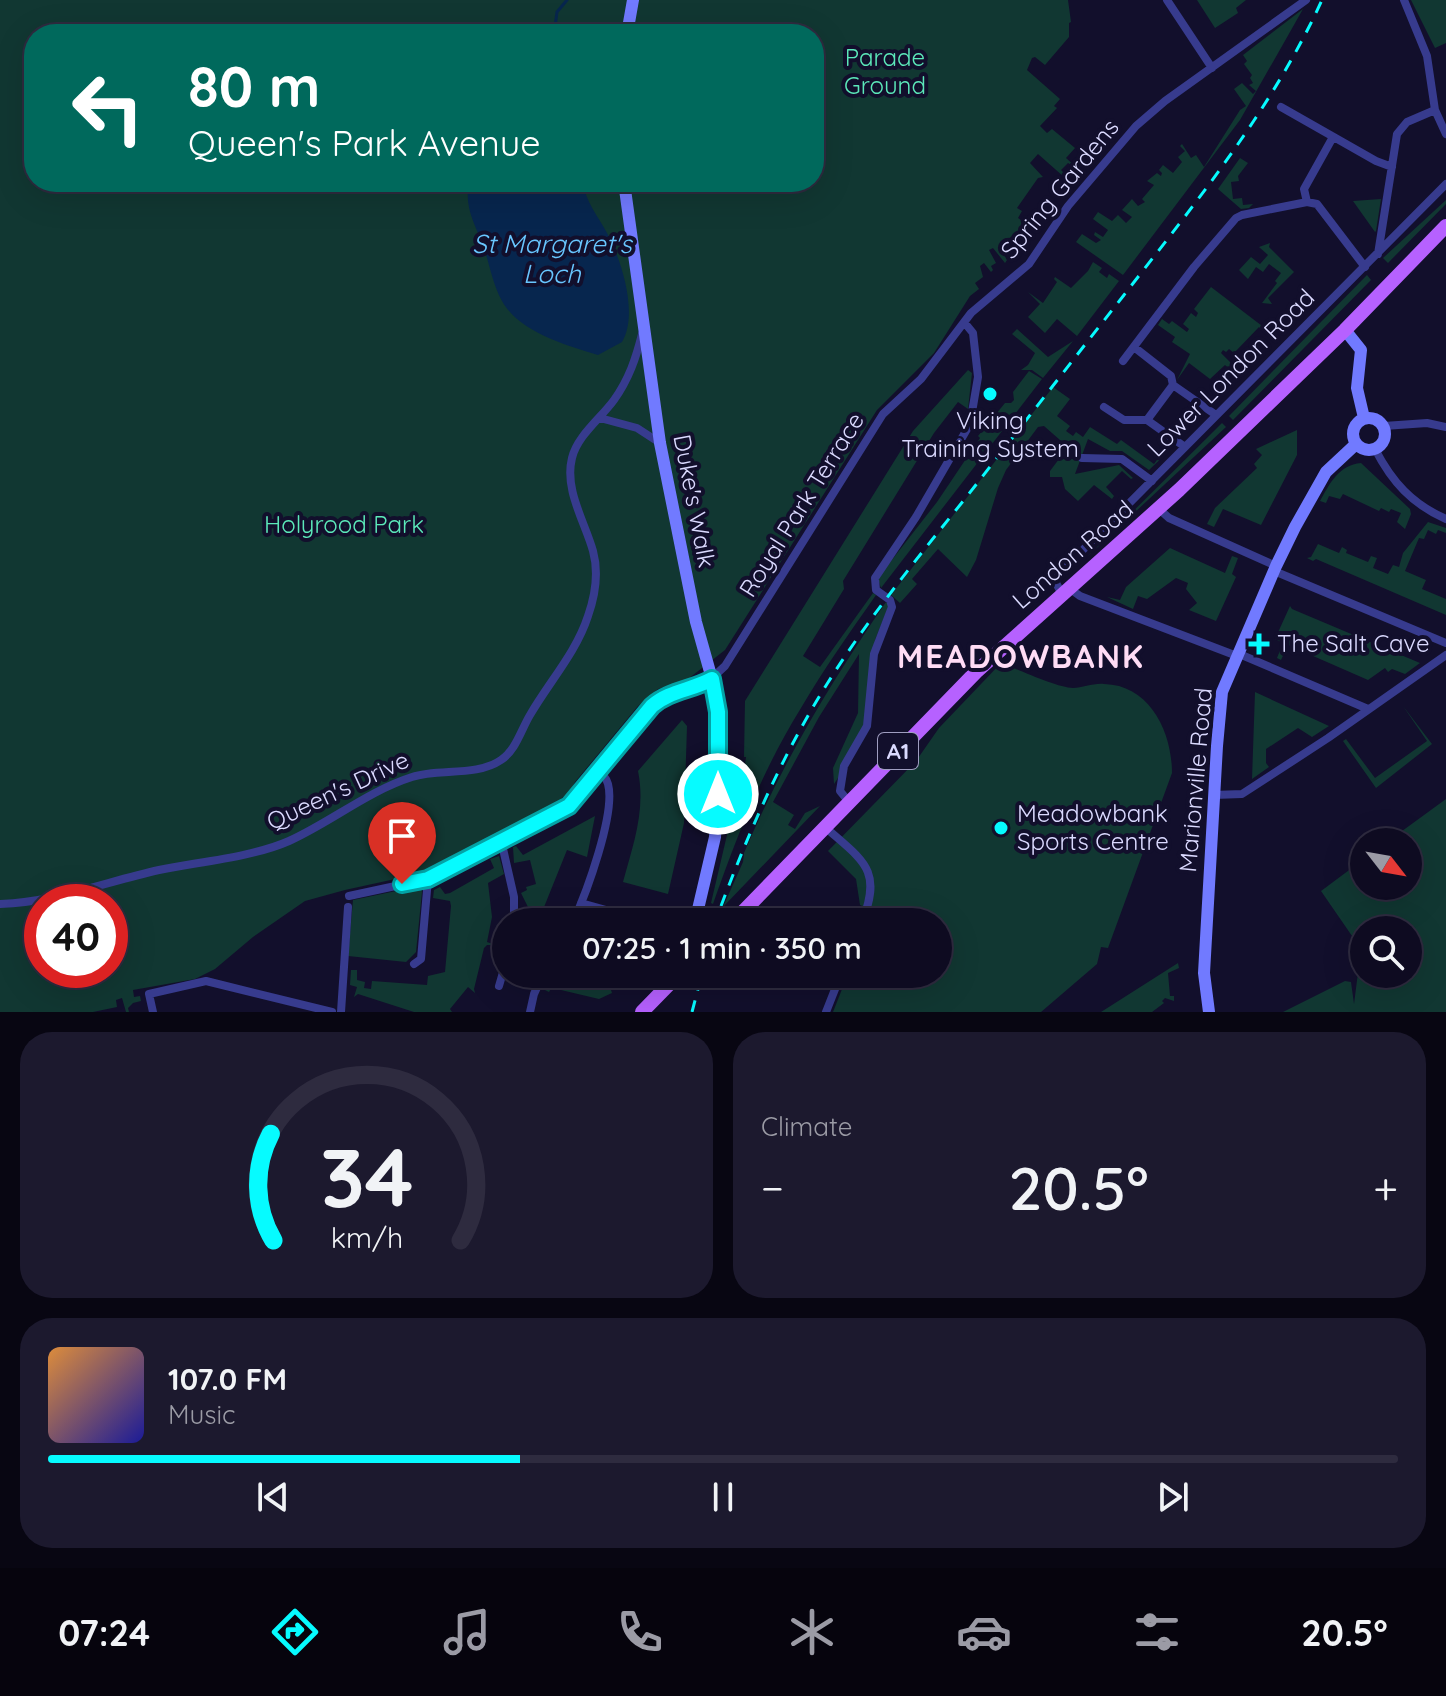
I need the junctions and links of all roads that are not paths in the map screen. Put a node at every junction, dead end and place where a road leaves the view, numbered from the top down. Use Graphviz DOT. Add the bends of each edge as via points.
graph roads {
  1 [pos="633,0"];
  2 [pos="1167,0"];
  3 [pos="1404,0"];
  4 [pos="1300,1"];
  5 [pos="629,24"];
  6 [pos="1212,68"];
  7 [pos="1281,107"];
  8 [pos="1435,110"];
  9 [pos="1446,134"];
  10 [pos="1333,137"];
  11 [pos="1392,167"];
  12 [pos="1446,184"];
  13 [pos="625,192"];
  14 [pos="1307,202"];
  15 [pos="1446,226"];
  16 [pos="1378,255"];
  17 [pos="1365,267"];
  18 [pos="964,322"];
  19 [pos="643,329"];
  20 [pos="1345,330"];
  21 [pos="1134,347"];
  22 [pos="1123,361"];
  23 [pos="1173,385"];
  24 [pos="1104,407"];
  25 [pos="1216,415"];
  26 [pos="600,418"];
  27 [pos="1364,418"];
  28 [pos="1147,420"];
  29 [pos="1384,426"];
  30 [pos="1446,427"];
  31 [pos="660,443"];
  32 [pos="1356,444"];
  33 [pos="1185,447"];
  34 [pos="1375,449"];
  35 [pos="1082,458"];
  36 [pos="1152,481"];
  37 [pos="1159,509"];
  38 [pos="1446,519"];
  39 [pos="1275,568"];
  40 [pos="1066,591"];
  41 [pos="1446,643"];
  42 [pos="1237,654"];
  43 [pos="1446,655"];
  44 [pos="712,679"];
  45 [pos="1368,709"];
  46 [pos="597,770"];
  47 [pos="1214,795"];
  48 [pos="849,802"];
  49 [pos="825,827"];
  50 [pos="501,840"];
  51 [pos="428,879"];
  52 [pos="349,896"];
  53 [pos="581,903"];
  54 [pos="0,904"];
  55 [pos="348,907"];
  56 [pos="514,908"];
  57 [pos="579,908"];
  58 [pos="599,908"];
  59 [pos="698,908"];
  60 [pos="747,908"];
  61 [pos="867,908"];
  62 [pos="414,964"];
  63 [pos="537,988"];
  64 [pos="665,988"];
  65 [pos="835,988"];
  66 [pos="153,1012"];
  67 [pos="332,1012"];
  68 [pos="341,1012"];
  69 [pos="530,1012"];
  70 [pos="642,1012"];
  71 [pos="826,1012"];
  72 [pos="1209,1012"];
  1 -- 5 [label="street"];
  2 -- 6 [label="street"];
  3 -- 8 [label="street" via="1427,56"];
  4 -- 6 [label="street, Spring Gardens"];
  6 -- 18 [label="street, Spring Gardens" via="1132,130 1068,206 1029,264"];
  7 -- 10 [label="street"];
  8 -- 9 [label="street"];
  8 -- 11 [label="street" via="1400,129"];
  10 -- 11 [label="street"];
  10 -- 14 [label="street" via="1304,189"];
  11 -- 16 [label="street"];
  12 -- 16 [label="street, Lower London Road"];
  13 -- 19 [label="street, Queen's Drive"];
  14 -- 17 [label="street" via="1321,207"];
  14 -- 21 [label="street" via="1236,218"];
  15 -- 20 [label="main road, London Road / A1"];
  16 -- 17 [label="street, Lower London Road"];
  17 -- 25 [label="street, Lower London Road"];
  18 -- 44 [label="street, Royal Park Terrace" via="921,379 883,414"];
  18 -- 48 [label="street" via="972,331 976,360 972,415 963,439 874,581 892,607 875,650 866,729 841,774 840,791"];
  19 -- 26 [label="street, Queen's Drive" via="632,369"];
  19 -- 31 [label="street, Duke's Walk"];
  20 -- 27 [label="street, Marionville Road" via="1361,350 1357,388"];
  20 -- 37 [label="main road, London Road / A1"];
  21 -- 22 [label="street"];
  21 -- 23 [label="street" via="1171,376"];
  23 -- 25 [label="street"];
  23 -- 28 [label="street"];
  24 -- 28 [label="street" via="1126,421"];
  25 -- 33 [label="street, Lower London Road"];
  26 -- 31 [label="street" via="637,428"];
  26 -- 54 [label="street, Queen's Drive" via="572,455 570,473 595,561 591,609 569,655 504,757 486,766 411,777 271,847 58,898"];
  27 -- 29 [label="street"];
  27 -- 32 [label="street, Marionville Road" via="1353,432"];
  28 -- 33 [label="street"];
  29 -- 30 [label="street"];
  29 -- 34 [label="street" via="1383,442"];
  31 -- 44 [label="street, Duke's Walk"];
  32 -- 34 [label="street"];
  32 -- 39 [label="street, Marionville Road" via="1323,477"];
  33 -- 36 [label="street, Lower London Road"];
  34 -- 38 [label="street" via="1402,490"];
  35 -- 36 [label="street" via="1122,459"];
  36 -- 40 [label="street, Lower London Road" via="1059,574 1056,583"];
  37 -- 39 [label="street"];
  37 -- 40 [label="main road, London Road / A1"];
  39 -- 41 [label="street"];
  39 -- 42 [label="street, Marionville Road"];
  40 -- 42 [label="street"];
  40 -- 48 [label="main road, London Road / A1" via="969,678"];
  42 -- 45 [label="street"];
  42 -- 47 [label="street, Marionville Road" via="1221,699"];
  43 -- 45 [label="street"];
  44 -- 46 [label="street" via="659,700"];
  44 -- 59 [label="street, Duke's Walk" via="718,712 717,816"];
  45 -- 47 [label="street" via="1242,794"];
  46 -- 50 [label="street" via="569,806"];
  46 -- 53 [label="street" via="608,785 607,813"];
  47 -- 72 [label="street, Marionville Road" via="1205,988"];
  48 -- 49 [label="main road, London Road / A1"];
  49 -- 60 [label="main road, London Road / A1"];
  49 -- 61 [label="street" via="868,871 872,891"];
  50 -- 51 [label="street"];
  50 -- 56 [label="street"];
  51 -- 52 [label="street"];
  51 -- 62 [label="street" via="421,959"];
  53 -- 57 [label="street"];
  53 -- 58 [label="street"];
  55 -- 68 [label="street"];
  63 -- 69 [label="street"];
  64 -- 70 [label="main road"];
  65 -- 71 [label="street"];
  66 -- 67 [label="street" via="149,994 206,981"];
}
